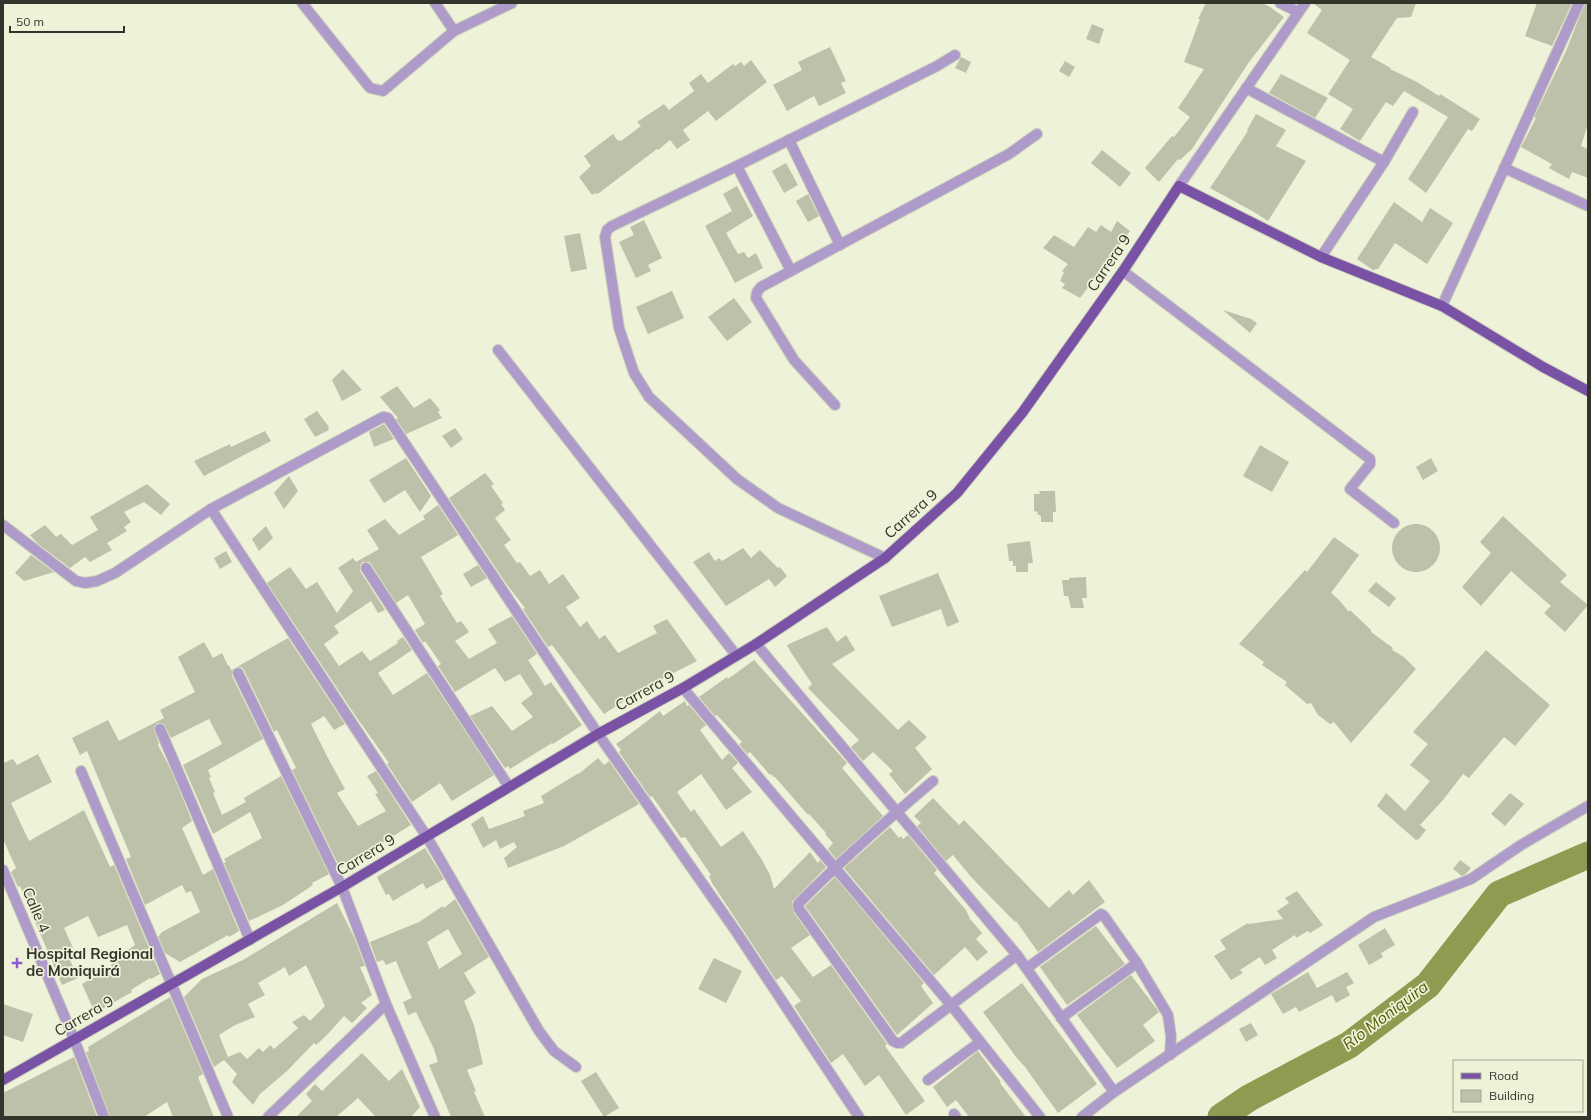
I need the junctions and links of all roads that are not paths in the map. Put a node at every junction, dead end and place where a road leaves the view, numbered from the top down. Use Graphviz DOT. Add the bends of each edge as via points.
graph roads {
  1 [pos="302,3"];
  2 [pos="435,3"];
  3 [pos="512,3"];
  4 [pos="1280,3"];
  5 [pos="1305,3"];
  6 [pos="1579,3"];
  7 [pos="1298,12"];
  8 [pos="454,31"];
  9 [pos="955,55"];
  10 [pos="1246,88"];
  11 [pos="1413,112"];
  12 [pos="1037,134"];
  13 [pos="789,140"];
  14 [pos="1384,162"];
  15 [pos="737,166"];
  16 [pos="1504,168"];
  17 [pos="1178,186"];
  18 [pos="1588,206"];
  19 [pos="840,245"];
  20 [pos="1321,257"];
  21 [pos="791,271"];
  22 [pos="1123,271"];
  23 [pos="1442,306"];
  24 [pos="498,350"];
  25 [pos="1588,391"];
  26 [pos="835,404"];
  27 [pos="211,509"];
  28 [pos="1394,523"];
  29 [pos="3,525"];
  30 [pos="885,558"];
  31 [pos="366,568"];
  32 [pos="756,644"];
  33 [pos="736,655"];
  34 [pos="238,672"];
  35 [pos="683,688"];
  36 [pos="160,729"];
  37 [pos="598,734"];
  38 [pos="81,771"];
  39 [pos="933,781"];
  40 [pos="509,788"];
  41 [pos="1588,806"];
  42 [pos="897,812"];
  43 [pos="427,836"];
  44 [pos="835,868"];
  45 [pos="3,870"];
  46 [pos="342,887"];
  47 [pos="250,940"];
  48 [pos="1018,955"];
  49 [pos="1137,963"];
  50 [pos="1027,968"];
  51 [pos="172,983"];
  52 [pos="386,1004"];
  53 [pos="951,1005"];
  54 [pos="1061,1018"];
  55 [pos="74,1039"];
  56 [pos="980,1042"];
  57 [pos="1170,1055"];
  58 [pos="576,1067"];
  59 [pos="3,1080"];
  60 [pos="928,1080"];
  61 [pos="1114,1092"];
  62 [pos="434,1116"];
  63 [pos="104,1117"];
  64 [pos="228,1117"];
  65 [pos="268,1117"];
  66 [pos="859,1117"];
  67 [pos="1040,1117"];
  68 [pos="1082,1117"];
  1 -- 8 [label="street" via="370,88 383,91"];
  2 -- 8 [label="street"];
  3 -- 8 [label="street"];
  4 -- 7 [label="street"];
  5 -- 7 [label="street"];
  6 -- 16 [label="street"];
  7 -- 10 [label="street"];
  9 -- 13 [label="street"];
  10 -- 14 [label="street"];
  10 -- 17 [label="street"];
  11 -- 14 [label="street"];
  12 -- 19 [label="street" via="1009,154"];
  13 -- 15 [label="street"];
  13 -- 19 [label="street"];
  14 -- 20 [label="street"];
  15 -- 21 [label="street"];
  15 -- 30 [label="street" via="607,230 605,236 620,328 634,373 649,398 737,479 778,508"];
  16 -- 18 [label="street"];
  16 -- 23 [label="street"];
  17 -- 20 [label="main road"];
  17 -- 22 [label="main road, Carrera 9"];
  19 -- 21 [label="street"];
  20 -- 23 [label="main road"];
  21 -- 26 [label="street" via="761,287 756,298 794,360"];
  22 -- 28 [label="street" via="1370,459 1370,464 1350,489"];
  22 -- 30 [label="main road, Carrera 9" via="1022,413 957,493"];
  23 -- 25 [label="main road"];
  24 -- 33 [label="street"];
  27 -- 29 [label="street" via="115,573 85,583 76,581"];
  27 -- 37 [label="street" via="385,416"];
  27 -- 43 [label="street"];
  30 -- 32 [label="main road, Carrera 9"];
  31 -- 40 [label="street"];
  32 -- 33 [label="main road, Carrera 9"];
  32 -- 42 [label="street"];
  33 -- 35 [label="main road, Carrera 9"];
  34 -- 46 [label="street"];
  35 -- 37 [label="main road, Carrera 9"];
  35 -- 44 [label="street"];
  36 -- 47 [label="street"];
  37 -- 40 [label="main road, Carrera 9"];
  37 -- 66 [label="street" via="735,930"];
  38 -- 51 [label="street"];
  39 -- 42 [label="street"];
  40 -- 43 [label="main road, Carrera 9"];
  41 -- 57 [label="street" via="1521,845 1471,879 1374,917"];
  42 -- 44 [label="street"];
  42 -- 48 [label="street"];
  43 -- 46 [label="main road, Carrera 9"];
  43 -- 58 [label="street" via="539,1031 554,1051"];
  44 -- 53 [label="street"];
  44 -- 53 [label="street" via="798,905 893,1041 901,1042"];
  45 -- 55 [label="street, Calle 4"];
  46 -- 47 [label="main road, Carrera 9"];
  46 -- 52 [label="street"];
  47 -- 51 [label="main road, Carrera 9"];
  48 -- 50 [label="street"];
  48 -- 53 [label="street"];
  49 -- 50 [label="street" via="1101,914"];
  49 -- 54 [label="street"];
  49 -- 57 [label="street" via="1168,1015"];
  50 -- 54 [label="street"];
  51 -- 55 [label="main road, Carrera 9"];
  51 -- 64 [label="street"];
  52 -- 62 [label="street"];
  52 -- 65 [label="street"];
  53 -- 56 [label="street"];
  54 -- 61 [label="street"];
  55 -- 59 [label="main road, Carrera 9"];
  55 -- 63 [label="street, Calle 4"];
  56 -- 60 [label="street"];
  56 -- 67 [label="street"];
  57 -- 61 [label="street"];
  61 -- 68 [label="street"];
}
